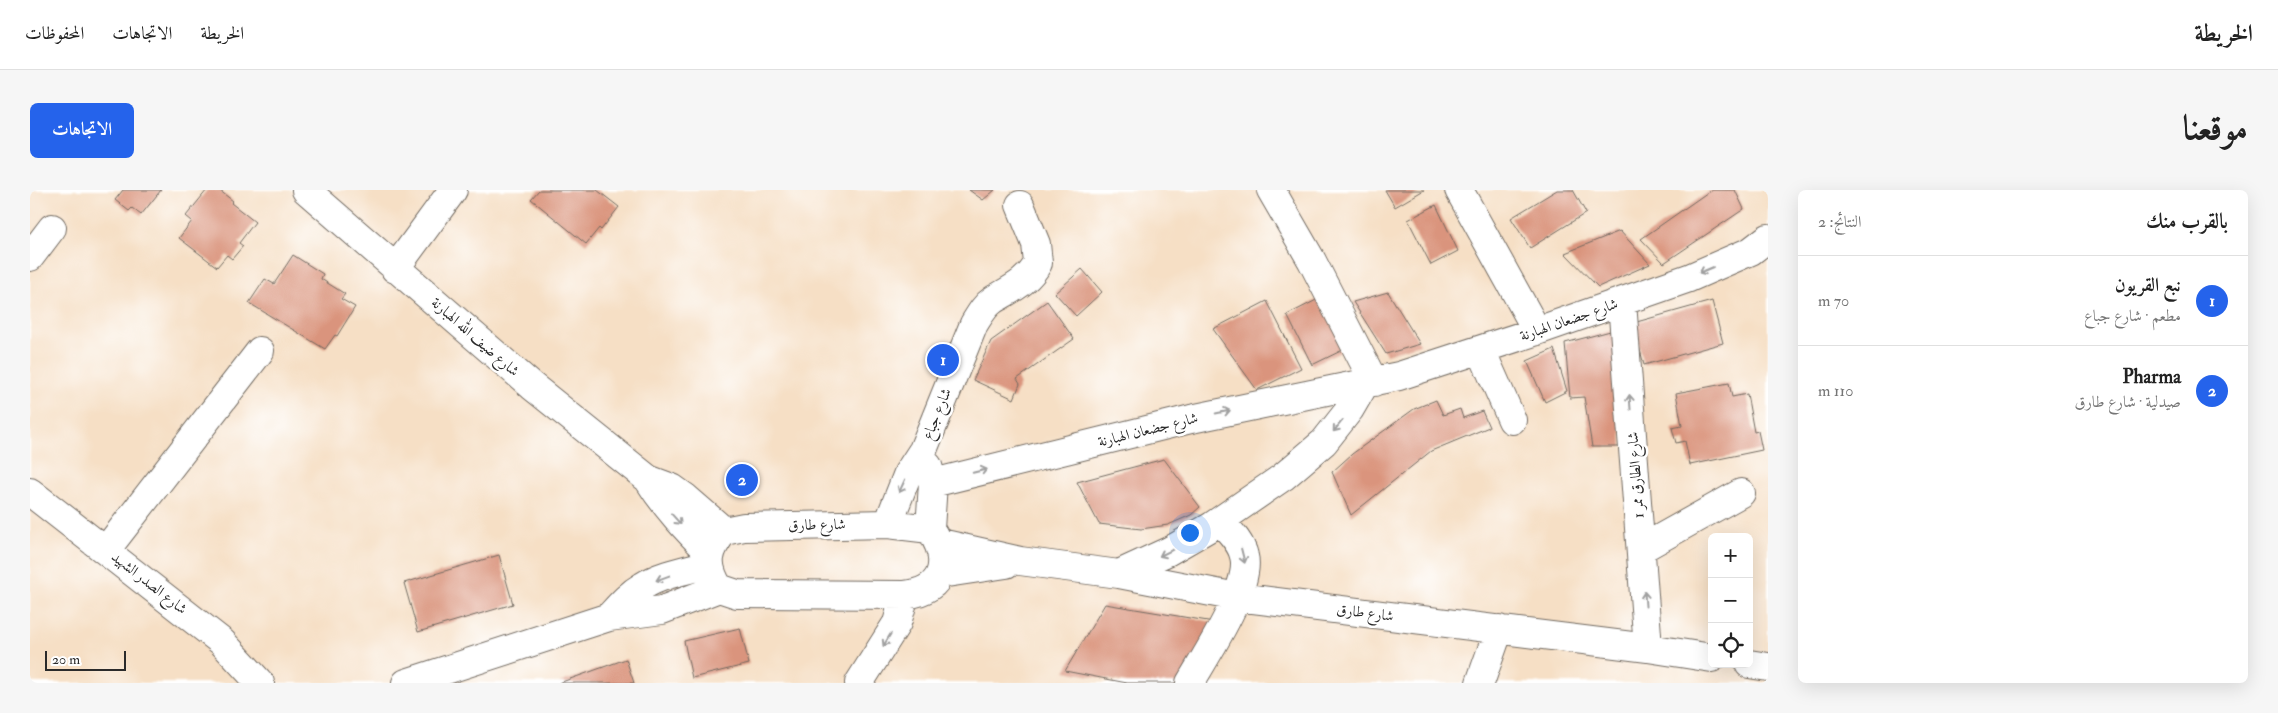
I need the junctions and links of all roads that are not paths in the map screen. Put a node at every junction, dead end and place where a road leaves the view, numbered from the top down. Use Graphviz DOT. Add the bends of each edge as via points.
graph roads {
  1 [pos="306,190"];
  2 [pos="453,190"];
  3 [pos="1271,190"];
  4 [pos="1460,190"];
  5 [pos="1020,205"];
  6 [pos="52,228"];
  7 [pos="1762,251"];
  8 [pos="30,257"];
  9 [pos="395,269"];
  10 [pos="1622,302"];
  11 [pos="1537,331"];
  12 [pos="1481,350"];
  13 [pos="260,351"];
  14 [pos="1369,383"];
  15 [pos="1512,420"];
  16 [pos="922,450"];
  17 [pos="933,483"];
  18 [pos="30,492"];
  19 [pos="1741,493"];
  20 [pos="1220,521"];
  21 [pos="888,524"];
  22 [pos="935,536"];
  23 [pos="1641,549"];
  24 [pos="106,550"];
  25 [pos="715,559"];
  26 [pos="1020,561"];
  27 [pos="940,574"];
  28 [pos="1119,574"];
  29 [pos="905,595"];
  30 [pos="1237,597"];
  31 [pos="1499,629"];
  32 [pos="1648,648"];
  33 [pos="1708,657"];
  34 [pos="1753,665"];
  35 [pos="1768,667"];
  36 [pos="260,683"];
  37 [pos="406,683"];
  38 [pos="860,683"];
  39 [pos="1190,683"];
  40 [pos="1480,683"];
  1 -- 9 [label="street, شارع ضيف الله الهبارنة"];
  2 -- 9 [label="street"];
  3 -- 14 [label="street" via="1312,261"];
  4 -- 11 [label="street"];
  5 -- 16 [label="street, شارع جباع" via="1036,244 1038,263 1027,279 992,300 981,312"];
  6 -- 8 [label="street"];
  7 -- 10 [label="street, شارع جضعان الهبارنة, one-way"];
  9 -- 25 [label="street, شارع ضيف الله الهبارنة" via="532,386 648,479 676,520"];
  10 -- 11 [label="street, شارع جضعان الهبارنة"];
  23 -- 10 [label="street, شارع الطارق ممر 1, one-way"];
  11 -- 12 [label="street, شارع جضعان الهبارنة"];
  12 -- 14 [label="street, شارع جضعان الهبارنة"];
  12 -- 15 [label="street"];
  13 -- 24 [label="street"];
  17 -- 14 [label="street, شارع جضعان الهبارنة, one-way" via="1191,419"];
  14 -- 20 [label="street, one-way" via="1324,442 1283,477"];
  16 -- 17 [label="street, شارع جباع"];
  16 -- 21 [label="street, شارع جباع, one-way" via="908,473"];
  17 -- 22 [label="street, شارع جباع"];
  18 -- 24 [label="street, شارع الصدر الشهيد"];
  19 -- 23 [label="street"];
  20 -- 28 [label="street, one-way" via="1169,551"];
  20 -- 30 [label="street, one-way" via="1245,556 1245,575"];
  21 -- 22 [label="street, شارع طارق"];
  21 -- 25 [label="street, شارع طارق" via="744,527"];
  22 -- 26 [label="street, شارع طارق"];
  22 -- 27 [label="street" via="943,564"];
  32 -- 23 [label="street, شارع الطارق ممر 1, one-way"];
  24 -- 36 [label="street, شارع الصدر الشهيد" via="222,642"];
  25 -- 29 [label="street, شارع طارق" via="738,594"];
  25 -- 37 [label="street, شارع طارق" via="643,586 609,618"];
  26 -- 27 [label="street, شارع طارق"];
  26 -- 28 [label="street, شارع طارق"];
  27 -- 29 [label="street, شارع طارق" via="926,590"];
  28 -- 30 [label="street, شارع طارق"];
  29 -- 38 [label="street, one-way" via="897,623"];
  30 -- 31 [label="street, شارع طارق"];
  30 -- 39 [label="street"];
  31 -- 32 [label="street, شارع طارق"];
  31 -- 40 [label="street"];
  32 -- 33 [label="street, شارع طارق"];
  34 -- 35 [label="street"];
}
